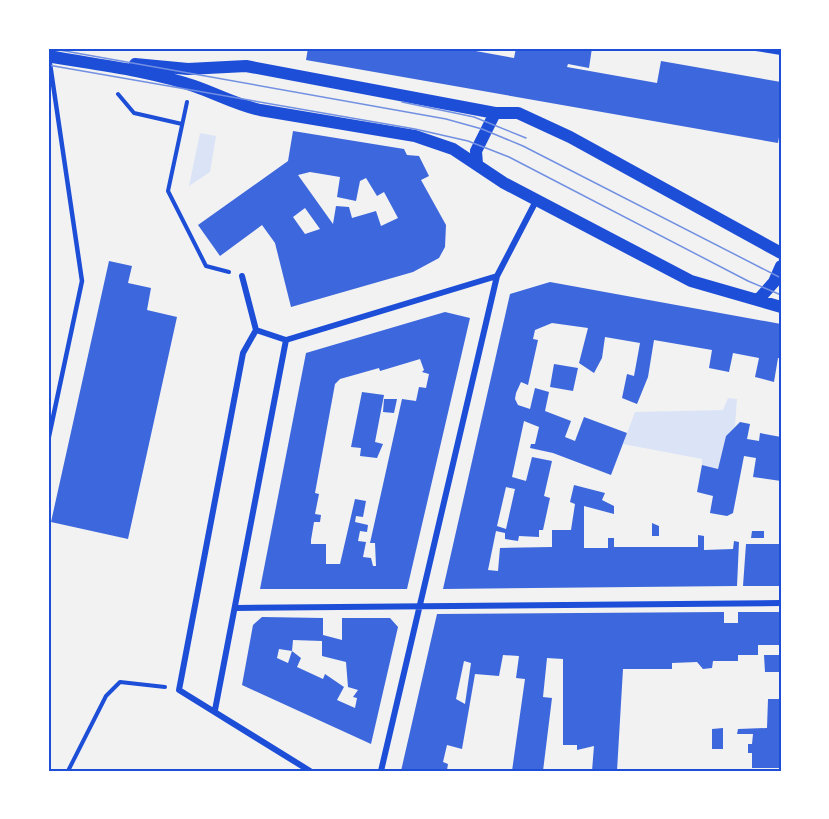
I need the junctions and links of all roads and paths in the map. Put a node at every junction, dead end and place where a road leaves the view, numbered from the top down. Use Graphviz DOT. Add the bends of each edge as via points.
graph roads {
  1 [pos="756,48"];
  2 [pos="48,49"];
  3 [pos="781,52"];
  4 [pos="48,56"];
  5 [pos="147,70"];
  6 [pos="118,94"];
  7 [pos="188,97"];
  8 [pos="495,113"];
  9 [pos="182,124"];
  10 [pos="477,164"];
  11 [pos="536,201"];
  12 [pos="781,253"];
  13 [pos="781,266"];
  14 [pos="242,276"];
  15 [pos="497,276"];
  16 [pos="758,300"];
  17 [pos="781,307"];
  18 [pos="255,330"];
  19 [pos="286,340"];
  20 [pos="48,441"];
  21 [pos="781,603"];
  22 [pos="418,604"];
  23 [pos="235,608"];
  24 [pos="159,686"];
  25 [pos="215,710"];
  26 [pos="68,771"];
  27 [pos="310,771"];
  28 [pos="381,771"];
  1 -- 3 [label="street"];
  2 -- 5 [label="main road"];
  2 -- 20 [label="lane" via="82,281"];
  4 -- 5 [label="main road"];
  5 -- 8 [label="main road" via="246,66"];
  5 -- 10 [label="main road" via="238,105 415,136 453,149"];
  6 -- 9 [label="path" via="134,113"];
  7 -- 9 [label="path"];
  8 -- 10 [label="main road" via="476,151"];
  8 -- 12 [label="main road" via="518,113 570,137"];
  9 -- 14 [label="path" via="168,191 206,266"];
  10 -- 11 [label="main road"];
  11 -- 15 [label="street"];
  11 -- 16 [label="main road" via="691,281"];
  13 -- 16 [label="main road" via="774,282"];
  14 -- 18 [label="street"];
  15 -- 19 [label="street"];
  15 -- 22 [label="street"];
  16 -- 17 [label="main road"];
  18 -- 19 [label="street"];
  18 -- 25 [label="street" via="243,353 179,690"];
  19 -- 23 [label="street"];
  21 -- 22 [label="street"];
  22 -- 23 [label="street"];
  22 -- 28 [label="street"];
  23 -- 25 [label="street"];
  24 -- 26 [label="path" via="120,682 106,696"];
  25 -- 27 [label="street"];
}
